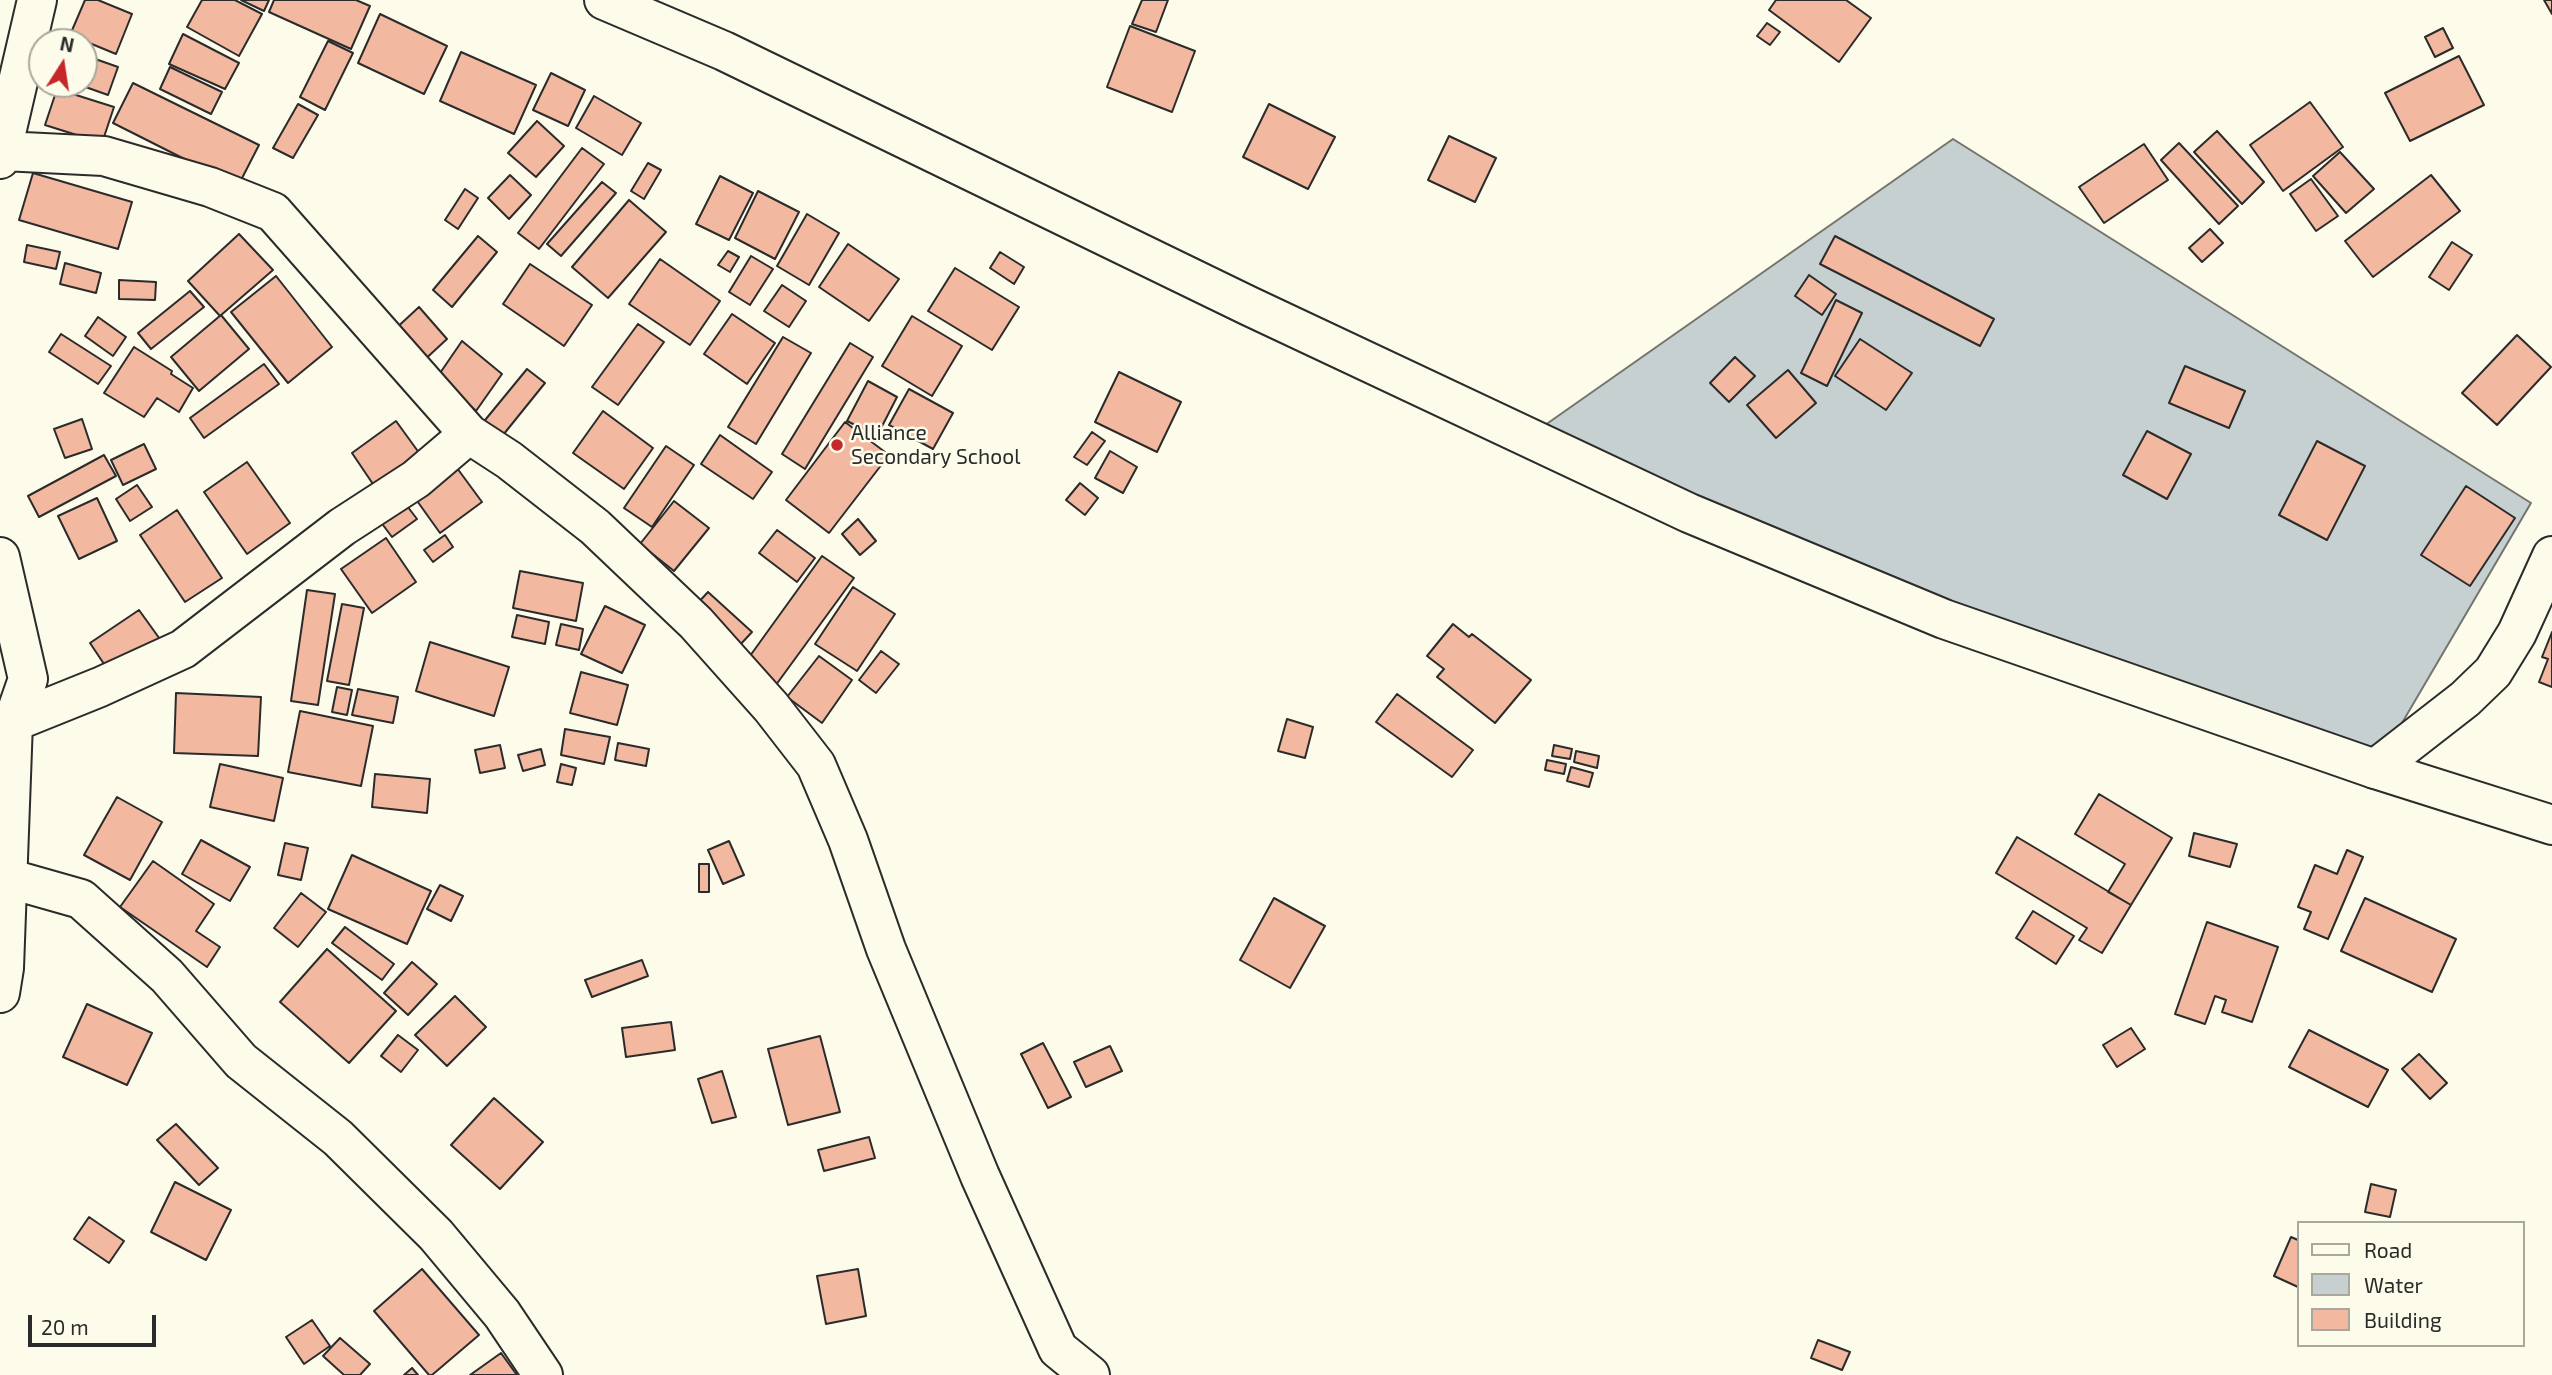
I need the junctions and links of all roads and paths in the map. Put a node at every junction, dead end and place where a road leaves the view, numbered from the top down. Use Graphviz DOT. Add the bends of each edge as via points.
graph roads {
  1 [pos="37,0"];
  2 [pos="604,0"];
  3 [pos="1,155"];
  4 [pos="469,434"];
  5 [pos="2552,556"];
  6 [pos="0,557"];
  7 [pos="6,726"];
  8 [pos="2375,769"];
  9 [pos="2552,825"];
  10 [pos="7,878"];
  11 [pos="0,993"];
  12 [pos="543,1375"];
  13 [pos="1090,1375"];
  1 -- 3 [label="street"];
  2 -- 8 [label="street" via="724,51 1689,513 1944,620"];
  3 -- 4 [label="street" via="104,156 210,187 273,212"];
  4 -- 7 [label="street" via="416,479 342,527 183,649"];
  4 -- 13 [label="street" via="595,527 696,623 816,765 886,949 991,1200 1058,1349"];
  5 -- 8 [label="street" via="2517,633 2493,672"];
  6 -- 7 [label="street" via="28,679"];
  7 -- 10 [label="street"];
  8 -- 9 [label="street"];
  10 -- 11 [label="street"];
  10 -- 12 [label="street" via="81,899 167,976 241,1060 338,1138 436,1235 502,1314"];
}
